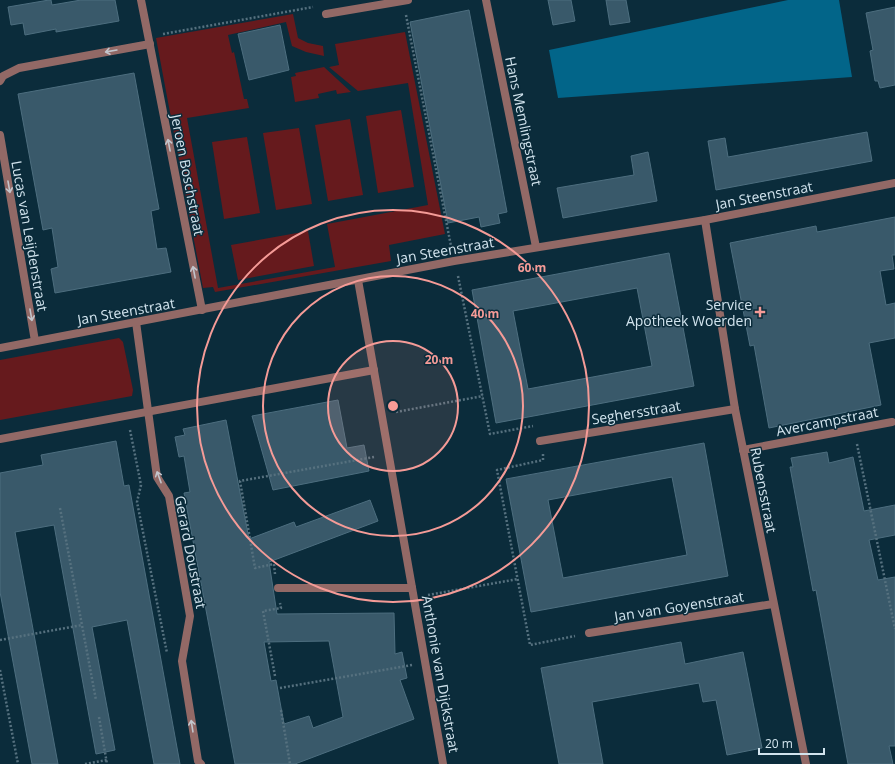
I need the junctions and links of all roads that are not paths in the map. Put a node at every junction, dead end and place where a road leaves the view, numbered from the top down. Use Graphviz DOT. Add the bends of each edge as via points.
graph roads {
  1 [pos="141,0"];
  2 [pos="406,0"];
  3 [pos="486,0"];
  4 [pos="326,14"];
  5 [pos="149,41"];
  6 [pos="0,81"];
  7 [pos="0,135"];
  8 [pos="895,183"];
  9 [pos="705,220"];
  10 [pos="536,247"];
  11 [pos="358,280"];
  12 [pos="202,310"];
  13 [pos="136,322"];
  14 [pos="35,341"];
  15 [pos="0,348"];
  16 [pos="374,370"];
  17 [pos="735,409"];
  18 [pos="148,412"];
  19 [pos="892,422"];
  20 [pos="0,439"];
  21 [pos="540,442"];
  22 [pos="744,450"];
  23 [pos="278,588"];
  24 [pos="412,588"];
  25 [pos="773,604"];
  26 [pos="588,633"];
  27 [pos="201,764"];
  28 [pos="443,764"];
  29 [pos="806,764"];
  1 -- 5 [label="street, Jeroen Boschstraat"];
  2 -- 4 [label="street"];
  3 -- 10 [label="street, Hans Memlingstraat"];
  5 -- 6 [label="street, one-way" via="19,68 3,76"];
  12 -- 5 [label="street, Jeroen Boschstraat, one-way"];
  7 -- 14 [label="street, Lucas van Leijdenstraat, one-way"];
  8 -- 9 [label="street, Jan Steenstraat"];
  9 -- 10 [label="street, Jan Steenstraat"];
  9 -- 17 [label="street, Rubensstraat"];
  10 -- 11 [label="street, Jan Steenstraat"];
  11 -- 12 [label="street, Jan Steenstraat"];
  11 -- 16 [label="street, Anthonie van Dijckstraat"];
  12 -- 13 [label="street, Jan Steenstraat"];
  13 -- 14 [label="street, Jan Steenstraat"];
  13 -- 18 [label="street, Gerard Doustraat"];
  14 -- 15 [label="street, Jan Steenstraat"];
  16 -- 18 [label="street"];
  16 -- 24 [label="street, Anthonie van Dijckstraat"];
  17 -- 21 [label="street, Seghersstraat"];
  17 -- 22 [label="street, Rubensstraat"];
  18 -- 20 [label="street"];
  27 -- 18 [label="street, Gerard Doustraat, one-way" via="198,761 182,661 190,616 169,496 157,477"];
  19 -- 22 [label="street, Avercampstraat"];
  22 -- 25 [label="street, Rubensstraat"];
  23 -- 24 [label="street, Anthonie van Dijckstraat"];
  24 -- 28 [label="street, Anthonie van Dijckstraat"];
  25 -- 26 [label="street, Jan van Goyenstraat"];
  25 -- 29 [label="street, Rubensstraat"];
}
